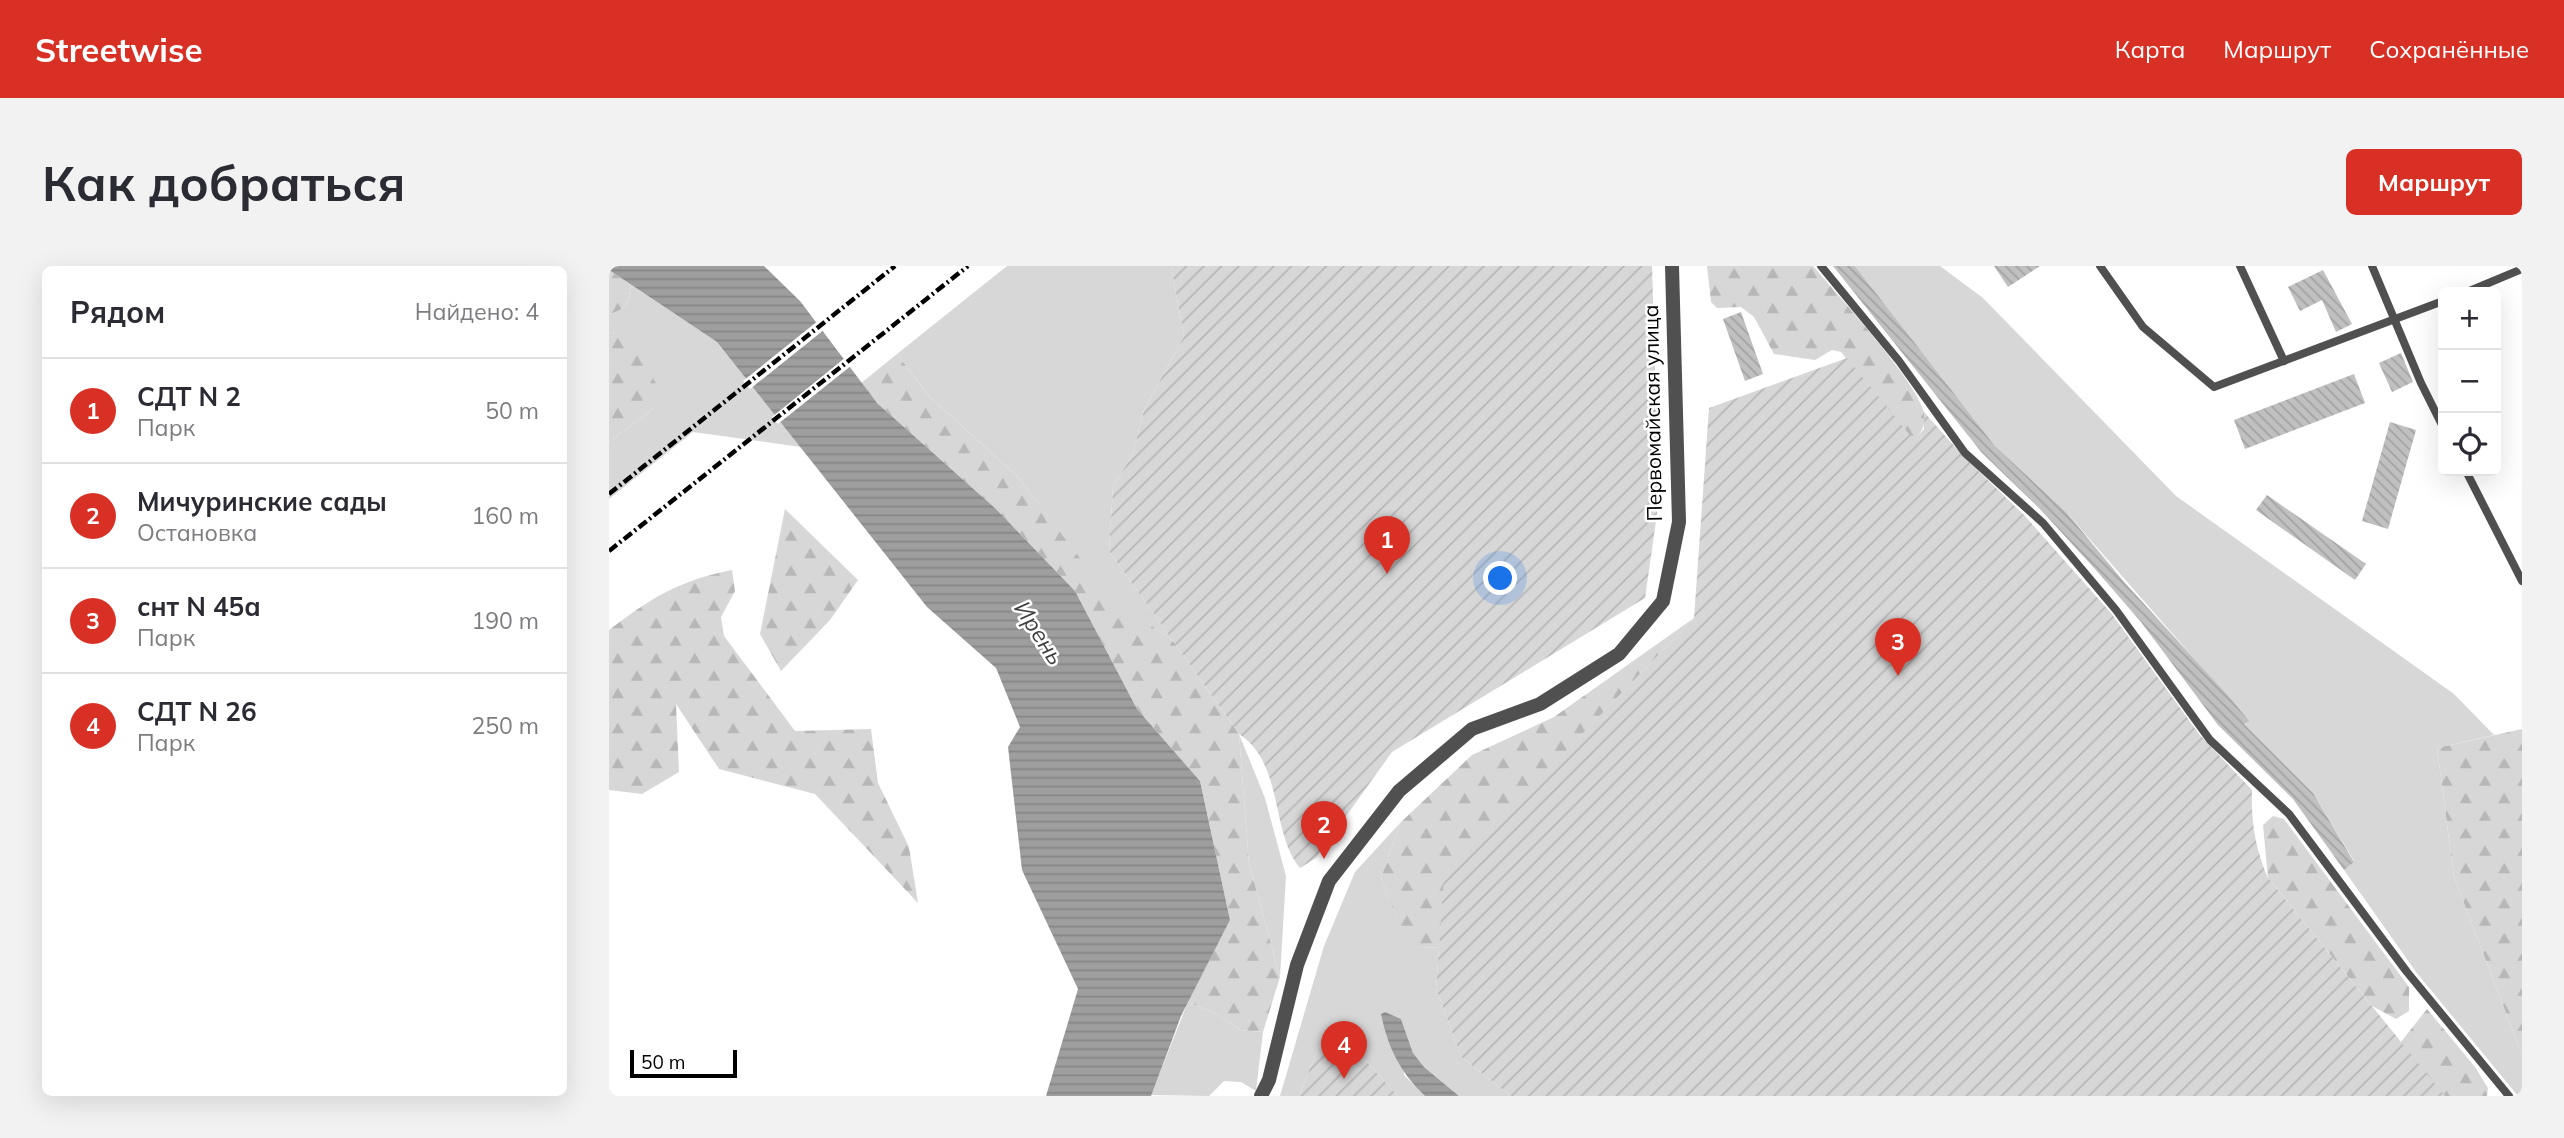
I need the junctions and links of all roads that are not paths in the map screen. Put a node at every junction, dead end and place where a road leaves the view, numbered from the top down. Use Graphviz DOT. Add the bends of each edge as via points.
graph roads {
  1 [pos="1672,266"];
  2 [pos="1821,266"];
  3 [pos="2100,266"];
  4 [pos="2240,266"];
  5 [pos="2372,266"];
  6 [pos="2522,269"];
  7 [pos="2479,287"];
  8 [pos="2438,303"];
  9 [pos="2397,319"];
  10 [pos="2284,361"];
  11 [pos="2438,417"];
  12 [pos="2469,476"];
  13 [pos="2522,581"];
  14 [pos="1261,1096"];
  15 [pos="2509,1096"];
  1 -- 14 [label="street, Первомайская улица" via="1678,522 1663,601 1619,654 1540,704 1472,729 1399,791 1329,881 1297,965"];
  2 -- 15 [label="lane" via="1899,361 1965,453 2043,523 2116,610 2210,740 2288,814 2407,972"];
  3 -- 10 [label="lane" via="2143,327 2214,387"];
  4 -- 10 [label="lane"];
  5 -- 9 [label="lane"];
  6 -- 7 [label="lane"];
  8 -- 9 [label="lane"];
  9 -- 10 [label="lane"];
  9 -- 11 [label="lane"];
  12 -- 13 [label="lane"];
}
